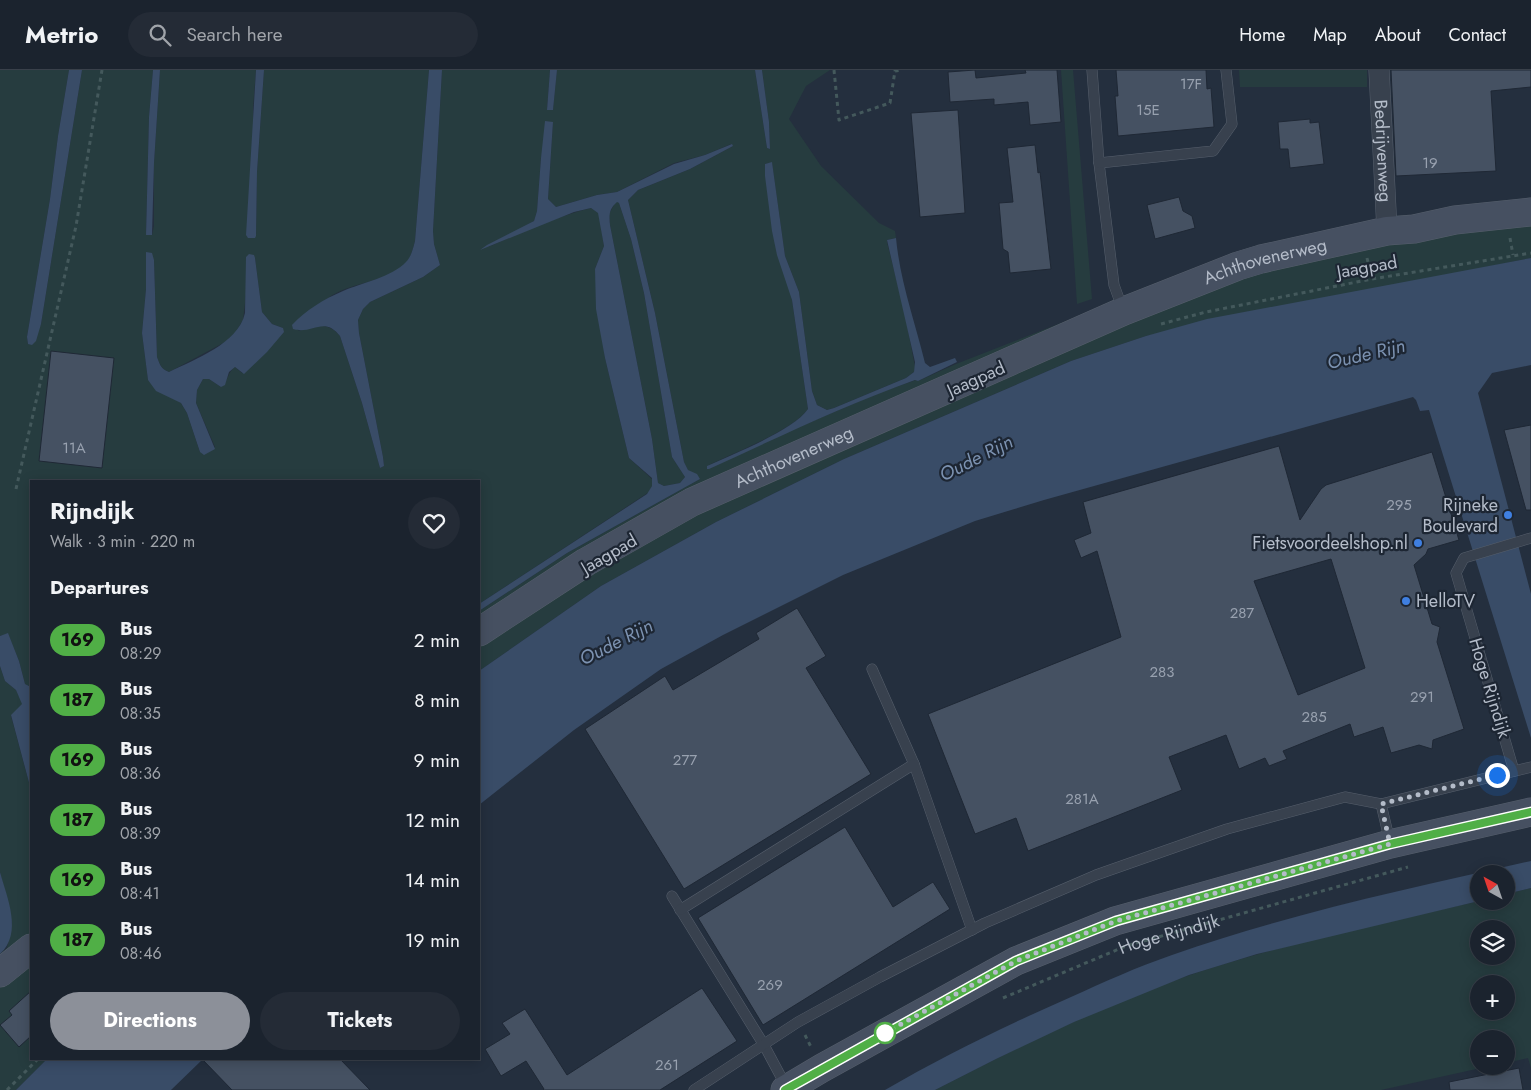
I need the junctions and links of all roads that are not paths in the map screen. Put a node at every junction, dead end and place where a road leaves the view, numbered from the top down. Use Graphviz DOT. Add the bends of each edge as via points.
graph roads {
  1 [pos="1092,70"];
  2 [pos="1226,70"];
  3 [pos="1379,70"];
  4 [pos="1099,163"];
  5 [pos="1531,212"];
  6 [pos="1414,229"];
  7 [pos="1387,232"];
  8 [pos="1518,238"];
  9 [pos="1124,311"];
  10 [pos="1531,538"];
  11 [pos="480,631"];
  12 [pos="872,670"];
  13 [pos="914,764"];
  14 [pos="1531,766"];
  15 [pos="1514,771"];
  16 [pos="1381,804"];
  17 [pos="1531,812"];
  18 [pos="1390,844"];
  19 [pos="672,896"];
  20 [pos="680,910"];
  21 [pos="972,930"];
  22 [pos="30,949"];
  23 [pos="0,973"];
  24 [pos="764,1045"];
  25 [pos="786,1089"];
  26 [pos="694,1090"];
  1 -- 4 [label="lane"];
  2 -- 4 [label="lane" via="1232,124 1213,151"];
  3 -- 7 [label="street, Bedrijvenweg"];
  4 -- 9 [label="lane" via="1114,285"];
  5 -- 6 [label="street, Achthovenerweg" via="1456,220"];
  6 -- 7 [label="street, Achthovenerweg"];
  6 -- 8 [label="street, Achthovenerweg"];
  7 -- 9 [label="street, Achthovenerweg" via="1261,259"];
  9 -- 11 [label="street, Achthovenerweg" via="692,502 586,562"];
  10 -- 15 [label="lane, Hoge Rijndijk" via="1464,558 1456,573"];
  12 -- 13 [label="lane"];
  13 -- 20 [label="lane"];
  13 -- 21 [label="lane"];
  14 -- 15 [label="lane"];
  15 -- 16 [label="lane"];
  16 -- 18 [label="lane"];
  16 -- 21 [label="lane" via="1345,797 1227,829 1096,876"];
  17 -- 18 [label="street, Hoge Rijndijk"];
  18 -- 25 [label="street, Hoge Rijndijk" via="1097,928 1016,961"];
  19 -- 20 [label="lane, Hoge Rijndijk"];
  20 -- 24 [label="lane, Hoge Rijndijk"];
  21 -- 24 [label="lane" via="798,1022"];
  22 -- 23 [label="street"];
  24 -- 25 [label="lane, Hoge Rijndijk"];
  24 -- 26 [label="lane"];
}
